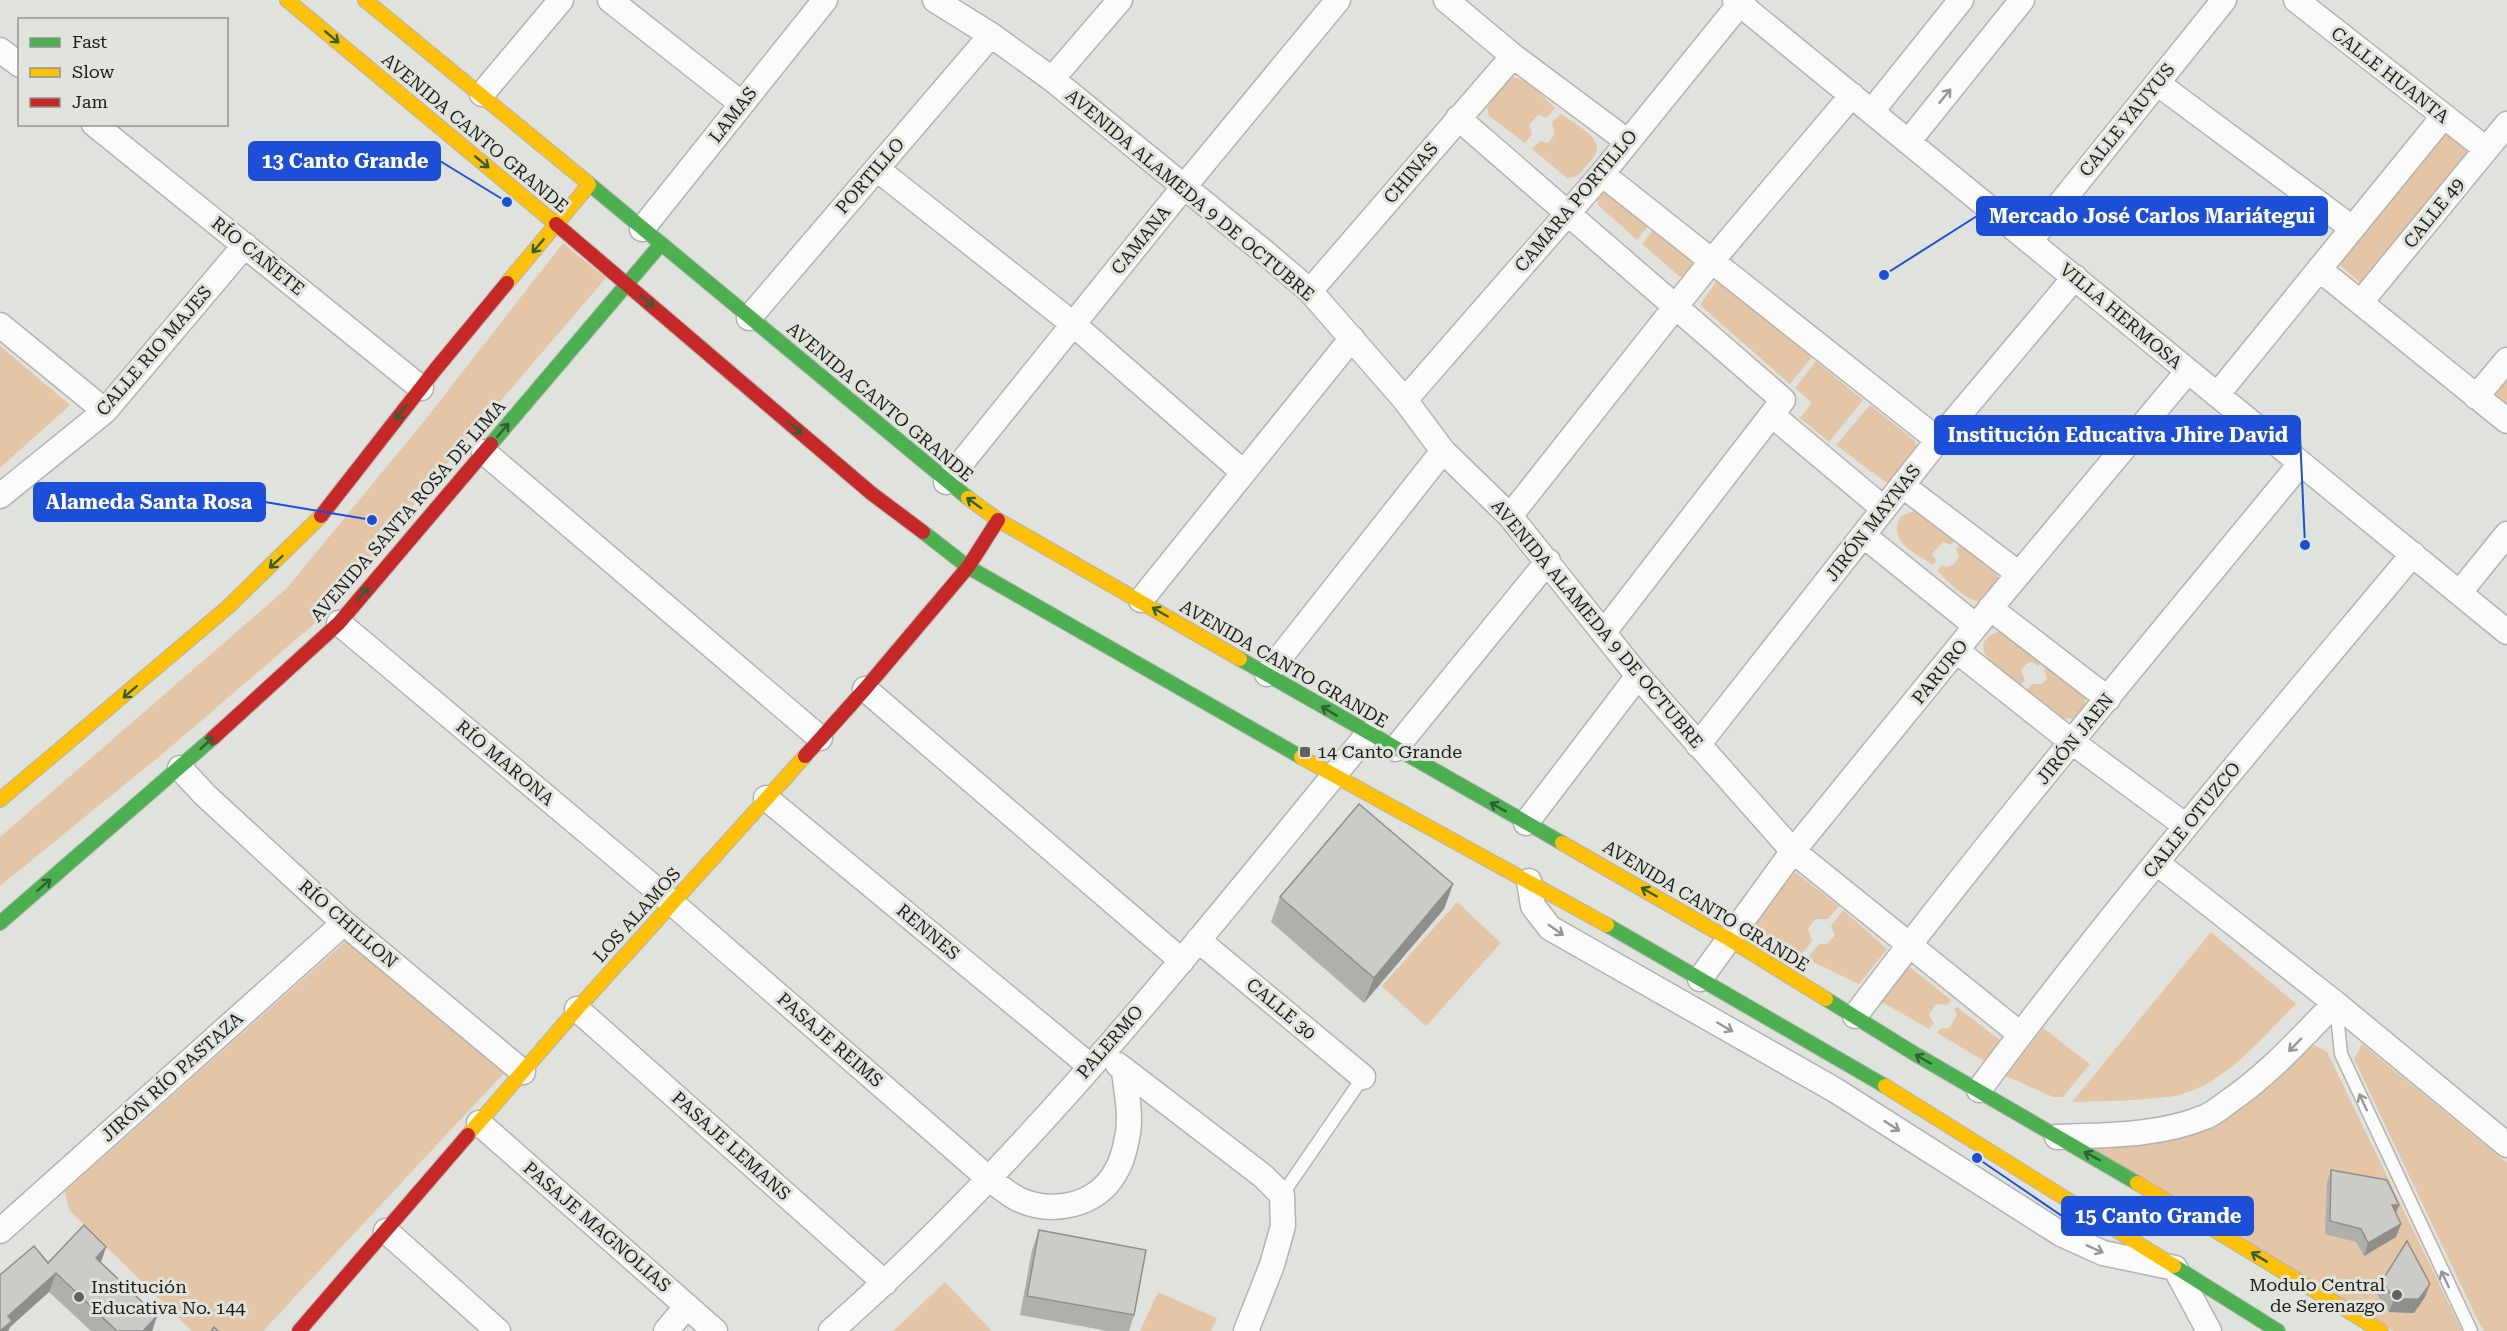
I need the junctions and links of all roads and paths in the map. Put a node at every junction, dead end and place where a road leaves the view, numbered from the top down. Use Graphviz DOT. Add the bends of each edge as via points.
graph roads {
  1 [pos="287,0"];
  2 [pos="365,0"];
  3 [pos="561,0"];
  4 [pos="610,0"];
  5 [pos="825,0"];
  6 [pos="1120,0"];
  7 [pos="1338,0"];
  8 [pos="1446,0"];
  9 [pos="1961,0"];
  10 [pos="2022,0"];
  11 [pos="2224,0"];
  12 [pos="2296,0"];
  13 [pos="937,1"];
  14 [pos="1739,1"];
  15 [pos="991,35"];
  16 [pos="0,50"];
  17 [pos="1514,56"];
  18 [pos="18,64"];
  19 [pos="1052,80"];
  20 [pos="2157,83"];
  21 [pos="482,94"];
  22 [pos="1852,95"];
  23 [pos="742,104"];
  24 [pos="1872,111"];
  25 [pos="2443,117"];
  26 [pos="1458,118"];
  27 [pos="2507,124"];
  28 [pos="96,126"];
  29 [pos="1627,141"];
  30 [pos="1908,142"];
  31 [pos="2486,149"];
  32 [pos="877,169"];
  33 [pos="1602,174"];
  34 [pos="589,185"];
  35 [pos="1183,188"];
  36 [pos="1567,212"];
  37 [pos="556,224"];
  38 [pos="2352,228"];
  39 [pos="642,229"];
  40 [pos="2031,240"];
  41 [pos="661,244"];
  42 [pos="245,245"];
  43 [pos="1710,263"];
  44 [pos="2319,269"];
  45 [pos="2075,277"];
  46 [pos="626,283"];
  47 [pos="1310,291"];
  48 [pos="2361,302"];
  49 [pos="1676,305"];
  50 [pos="749,318"];
  51 [pos="1073,324"];
  52 [pos="0,325"];
  53 [pos="1352,338"];
  54 [pos="2507,360"];
  55 [pos="2187,371"];
  56 [pos="421,388"];
  57 [pos="2217,395"];
  58 [pos="2476,397"];
  59 [pos="1405,400"];
  60 [pos="105,411"];
  61 [pos="1772,415"];
  62 [pos="2507,421"];
  63 [pos="1938,440"];
  64 [pos="1443,451"];
  65 [pos="484,452"];
  66 [pos="2300,464"];
  67 [pos="1243,472"];
  68 [pos="945,482"];
  69 [pos="1902,485"];
  70 [pos="0,496"];
  71 [pos="1884,508"];
  72 [pos="1510,516"];
  73 [pos="998,520"];
  74 [pos="2507,534"];
  75 [pos="1863,535"];
  76 [pos="2413,554"];
  77 [pos="1548,561"];
  78 [pos="968,567"];
  79 [pos="2019,574"];
  80 [pos="2460,592"];
  81 [pos="1141,600"];
  82 [pos="1983,617"];
  83 [pos="339,623"];
  84 [pos="1604,632"];
  85 [pos="2507,632"];
  86 [pos="1957,651"];
  87 [pos="1267,674"];
  88 [pos="1638,676"];
  89 [pos="865,689"];
  90 [pos="2108,699"];
  91 [pos="1368,734"];
  92 [pos="819,738"];
  93 [pos="2072,742"];
  94 [pos="1698,745"];
  95 [pos="1395,749"];
  96 [pos="180,768"];
  97 [pos="1334,775"];
  98 [pos="766,798"];
  99 [pos="0,800"];
  100 [pos="1526,823"];
  101 [pos="2186,826"];
  102 [pos="1793,851"];
  103 [pos="2157,863"];
  104 [pos="1529,881"];
  105 [pos="671,902"];
  106 [pos="0,923"];
  107 [pos="344,923"];
  108 [pos="1729,939"];
  109 [pos="1198,940"];
  110 [pos="1909,945"];
  111 [pos="1182,961"];
  112 [pos="1700,979"];
  113 [pos="2335,1003"];
  114 [pos="577,1010"];
  115 [pos="1855,1016"];
  116 [pos="2020,1034"];
  117 [pos="1096,1059"];
  118 [pos="1124,1070"];
  119 [pos="523,1072"];
  120 [pos="1363,1077"];
  121 [pos="1979,1090"];
  122 [pos="479,1123"];
  123 [pos="2056,1137"];
  124 [pos="2507,1145"];
  125 [pos="988,1178"];
  126 [pos="1282,1195"];
  127 [pos="0,1231"];
  128 [pos="386,1231"];
  129 [pos="2175,1268"];
  130 [pos="885,1283"];
  131 [pos="687,1306"];
  132 [pos="300,1331"];
  133 [pos="498,1331"];
  134 [pos="666,1331"];
  135 [pos="715,1331"];
  136 [pos="831,1331"];
  137 [pos="1246,1331"];
  138 [pos="2209,1331"];
  139 [pos="2278,1331"];
  140 [pos="2381,1331"];
  141 [pos="2471,1331"];
  1 -- 37 [label="main road, AVENIDA CANTO GRANDE, one-way"];
  2 -- 21 [label="main road, AVENIDA CANTO GRANDE"];
  3 -- 21 [label="street"];
  4 -- 23 [label="street"];
  5 -- 23 [label="street, LAMAS"];
  6 -- 19 [label="street"];
  7 -- 35 [label="street, CAMANA"];
  8 -- 17 [label="street"];
  9 -- 24 [label="street"];
  30 -- 10 [label="street, one-way"];
  11 -- 20 [label="street, CALLE YAUYUS"];
  12 -- 25 [label="street, CALLE HUANTA"];
  13 -- 15 [label="street, AVENIDA ALAMEDA 9 DE OCTUBRE"];
  14 -- 22 [label="street, VILLA HERMOSA"];
  14 -- 29 [label="street, CAMARA PORTILLO"];
  15 -- 19 [label="street, AVENIDA ALAMEDA 9 DE OCTUBRE"];
  15 -- 32 [label="street, PORTILLO"];
  16 -- 18 [label="street"];
  17 -- 26 [label="street, CHINAS"];
  17 -- 29 [label="street"];
  19 -- 35 [label="street, AVENIDA ALAMEDA 9 DE OCTUBRE"];
  20 -- 38 [label="street"];
  20 -- 40 [label="street, CALLE YAUYUS"];
  21 -- 34 [label="main road, AVENIDA CANTO GRANDE"];
  22 -- 24 [label="street, VILLA HERMOSA"];
  22 -- 43 [label="street"];
  23 -- 39 [label="street, LAMAS"];
  24 -- 30 [label="street, VILLA HERMOSA"];
  25 -- 31 [label="street, CALLE HUANTA"];
  25 -- 38 [label="street"];
  26 -- 36 [label="street"];
  26 -- 47 [label="street, CHINAS"];
  27 -- 31 [label="street, CALLE 49"];
  28 -- 42 [label="street, RÍO CAÑETE"];
  29 -- 33 [label="street, CAMARA PORTILLO"];
  30 -- 40 [label="street, VILLA HERMOSA"];
  31 -- 48 [label="street, CALLE 49"];
  32 -- 50 [label="street, PORTILLO"];
  32 -- 51 [label="street"];
  33 -- 36 [label="street, CAMARA PORTILLO"];
  33 -- 43 [label="street"];
  34 -- 37 [label="main road"];
  34 -- 39 [label="main road, AVENIDA CANTO GRANDE"];
  35 -- 47 [label="street, AVENIDA ALAMEDA 9 DE OCTUBRE"];
  35 -- 51 [label="street, CAMANA"];
  36 -- 49 [label="street"];
  36 -- 59 [label="street, CAMARA PORTILLO"];
  37 -- 46 [label="main road, AVENIDA CANTO GRANDE"];
  37 -- 56 [label="main road, one-way"];
  38 -- 44 [label="street"];
  39 -- 41 [label="main road, AVENIDA CANTO GRANDE"];
  40 -- 45 [label="street, VILLA HERMOSA"];
  41 -- 46 [label="main road, AVENIDA SANTA ROSA DE LIMA"];
  41 -- 50 [label="main road, AVENIDA CANTO GRANDE"];
  42 -- 56 [label="street, RÍO CAÑETE"];
  42 -- 60 [label="street, CALLE RIO MAJES"];
  43 -- 49 [label="street"];
  43 -- 63 [label="street"];
  44 -- 48 [label="street"];
  44 -- 57 [label="street"];
  45 -- 55 [label="street, VILLA HERMOSA"];
  45 -- 63 [label="street, JIRÓN MAYNAS"];
  65 -- 46 [label="main road, AVENIDA SANTA ROSA DE LIMA, one-way"];
  46 -- 78 [label="main road, AVENIDA CANTO GRANDE, one-way" via="871,493"];
  47 -- 53 [label="street, AVENIDA ALAMEDA 9 DE OCTUBRE"];
  48 -- 58 [label="street"];
  49 -- 61 [label="street" via="1784,400"];
  49 -- 72 [label="street"];
  50 -- 68 [label="main road, AVENIDA CANTO GRANDE"];
  51 -- 67 [label="street"];
  51 -- 68 [label="street, CAMANA"];
  52 -- 60 [label="street"];
  53 -- 59 [label="street, AVENIDA ALAMEDA 9 DE OCTUBRE"];
  53 -- 67 [label="street"];
  54 -- 58 [label="street"];
  55 -- 57 [label="street, VILLA HERMOSA"];
  55 -- 79 [label="street, PARURO"];
  56 -- 99 [label="main road, one-way" via="320,517 288,550 130,692"];
  57 -- 66 [label="street, VILLA HERMOSA"];
  58 -- 62 [label="street"];
  59 -- 64 [label="street, AVENIDA ALAMEDA 9 DE OCTUBRE"];
  60 -- 70 [label="street, CALLE RIO MAJES"];
  61 -- 71 [label="street"];
  61 -- 84 [label="street"];
  63 -- 69 [label="street, JIRÓN MAYNAS"];
  64 -- 72 [label="street, AVENIDA ALAMEDA 9 DE OCTUBRE"];
  64 -- 87 [label="street"];
  83 -- 65 [label="main road, AVENIDA SANTA ROSA DE LIMA, one-way"];
  65 -- 92 [label="street"];
  66 -- 76 [label="street, VILLA HERMOSA"];
  66 -- 90 [label="street, JIRÓN JAEN"];
  67 -- 81 [label="street"];
  73 -- 68 [label="main road, AVENIDA CANTO GRANDE, one-way"];
  69 -- 71 [label="street, JIRÓN MAYNAS"];
  69 -- 79 [label="street"];
  71 -- 75 [label="street, JIRÓN MAYNAS"];
  72 -- 77 [label="street, AVENIDA ALAMEDA 9 DE OCTUBRE"];
  73 -- 78 [label="main road, LOS ALAMOS"];
  73 -- 81 [label="main road, AVENIDA CANTO GRANDE"];
  74 -- 80 [label="street"];
  75 -- 82 [label="street"];
  75 -- 94 [label="street, JIRÓN MAYNAS"];
  76 -- 80 [label="street, VILLA HERMOSA"];
  76 -- 101 [label="street, CALLE OTUZCO"];
  77 -- 84 [label="street, AVENIDA ALAMEDA 9 DE OCTUBRE"];
  77 -- 95 [label="street"];
  78 -- 89 [label="main road, LOS ALAMOS"];
  78 -- 97 [label="main road, AVENIDA CANTO GRANDE"];
  79 -- 82 [label="street, PARURO"];
  80 -- 85 [label="street, VILLA HERMOSA"];
  87 -- 81 [label="main road, AVENIDA CANTO GRANDE, one-way"];
  82 -- 86 [label="street, PARURO"];
  82 -- 90 [label="street"];
  96 -- 83 [label="main road, AVENIDA SANTA ROSA DE LIMA, one-way"];
  83 -- 105 [label="street, RÍO MARONA"];
  84 -- 88 [label="street, AVENIDA ALAMEDA 9 DE OCTUBRE"];
  86 -- 93 [label="street"];
  86 -- 102 [label="street, PARURO"];
  91 -- 87 [label="main road, AVENIDA CANTO GRANDE, one-way"];
  88 -- 94 [label="street, AVENIDA ALAMEDA 9 DE OCTUBRE"];
  88 -- 100 [label="street"];
  89 -- 92 [label="main road, LOS ALAMOS"];
  89 -- 111 [label="street"];
  90 -- 93 [label="street, JIRÓN JAEN"];
  91 -- 95 [label="main road, AVENIDA CANTO GRANDE"];
  91 -- 97 [label="street, PALERMO"];
  92 -- 98 [label="main road, LOS ALAMOS"];
  93 -- 101 [label="street"];
  93 -- 110 [label="street, JIRÓN JAEN"];
  94 -- 102 [label="street, AVENIDA ALAMEDA 9 DE OCTUBRE"];
  100 -- 95 [label="main road, AVENIDA CANTO GRANDE, one-way"];
  106 -- 96 [label="main road, AVENIDA SANTA ROSA DE LIMA, one-way"];
  96 -- 107 [label="street, RÍO CHILLON"];
  97 -- 104 [label="main road, AVENIDA CANTO GRANDE"];
  97 -- 109 [label="street, PALERMO"];
  98 -- 105 [label="main road, LOS ALAMOS"];
  98 -- 117 [label="street, RENNES"];
  108 -- 100 [label="main road, AVENIDA CANTO GRANDE, one-way"];
  101 -- 103 [label="street, CALLE OTUZCO"];
  102 -- 108 [label="street, PARURO"];
  102 -- 110 [label="street, AVENIDA ALAMEDA 9 DE OCTUBRE"];
  103 -- 113 [label="street"];
  103 -- 116 [label="street, CALLE OTUZCO"];
  104 -- 112 [label="main road, AVENIDA CANTO GRANDE"];
  104 -- 129 [label="street, one-way" via="1533,906 1550,928 1835,1090 2061,1234 2103,1253"];
  105 -- 114 [label="main road, LOS ALAMOS"];
  105 -- 125 [label="street, PASAJE REIMS"];
  107 -- 119 [label="street, RÍO CHILLON"];
  107 -- 127 [label="street, JIRÓN RÍO PASTAZA"];
  108 -- 112 [label="street, PARURO"];
  108 -- 115 [label="main road, AVENIDA CANTO GRANDE"];
  109 -- 111 [label="street, PALERMO"];
  109 -- 120 [label="street, CALLE 30"];
  110 -- 115 [label="street, JIRÓN JAEN"];
  110 -- 116 [label="street, AVENIDA ALAMEDA 9 DE OCTUBRE"];
  111 -- 117 [label="street, PALERMO"];
  112 -- 129 [label="main road, AVENIDA CANTO GRANDE" via="1893,1091"];
  113 -- 123 [label="street, one-way" via="2280,1060 2207,1117 2125,1134"];
  113 -- 124 [label="street"];
  141 -- 113 [label="lane, one-way" via="2341,1054"];
  114 -- 119 [label="main road, LOS ALAMOS"];
  114 -- 130 [label="street, PASAJE LEMANS"];
  121 -- 115 [label="main road, AVENIDA CANTO GRANDE, one-way"];
  116 -- 121 [label="street, CALLE OTUZCO"];
  117 -- 118 [label="street, RENNES"];
  117 -- 125 [label="street, PALERMO"];
  118 -- 125 [label="street, PASAJE REIMS" via="1128,1137 1115,1173 1097,1194 1071,1207 1044,1206 1018,1199"];
  118 -- 126 [label="street, RENNES" via="1263,1176"];
  119 -- 122 [label="main road, LOS ALAMOS"];
  120 -- 126 [label="lane"];
  121 -- 123 [label="main road, AVENIDA CANTO GRANDE"];
  122 -- 128 [label="main road, LOS ALAMOS"];
  122 -- 131 [label="street, PASAJE MAGNOLIAS"];
  140 -- 123 [label="main road, AVENIDA CANTO GRANDE, one-way"];
  125 -- 130 [label="street, PALERMO"];
  126 -- 137 [label="street" via="1282,1226 1272,1265"];
  128 -- 132 [label="main road, LOS ALAMOS"];
  128 -- 133 [label="street"];
  129 -- 138 [label="street"];
  129 -- 139 [label="main road, AVENIDA CANTO GRANDE"];
  130 -- 136 [label="street, PALERMO"];
  131 -- 134 [label="street"];
  131 -- 135 [label="street, PASAJE MAGNOLIAS"];
}
